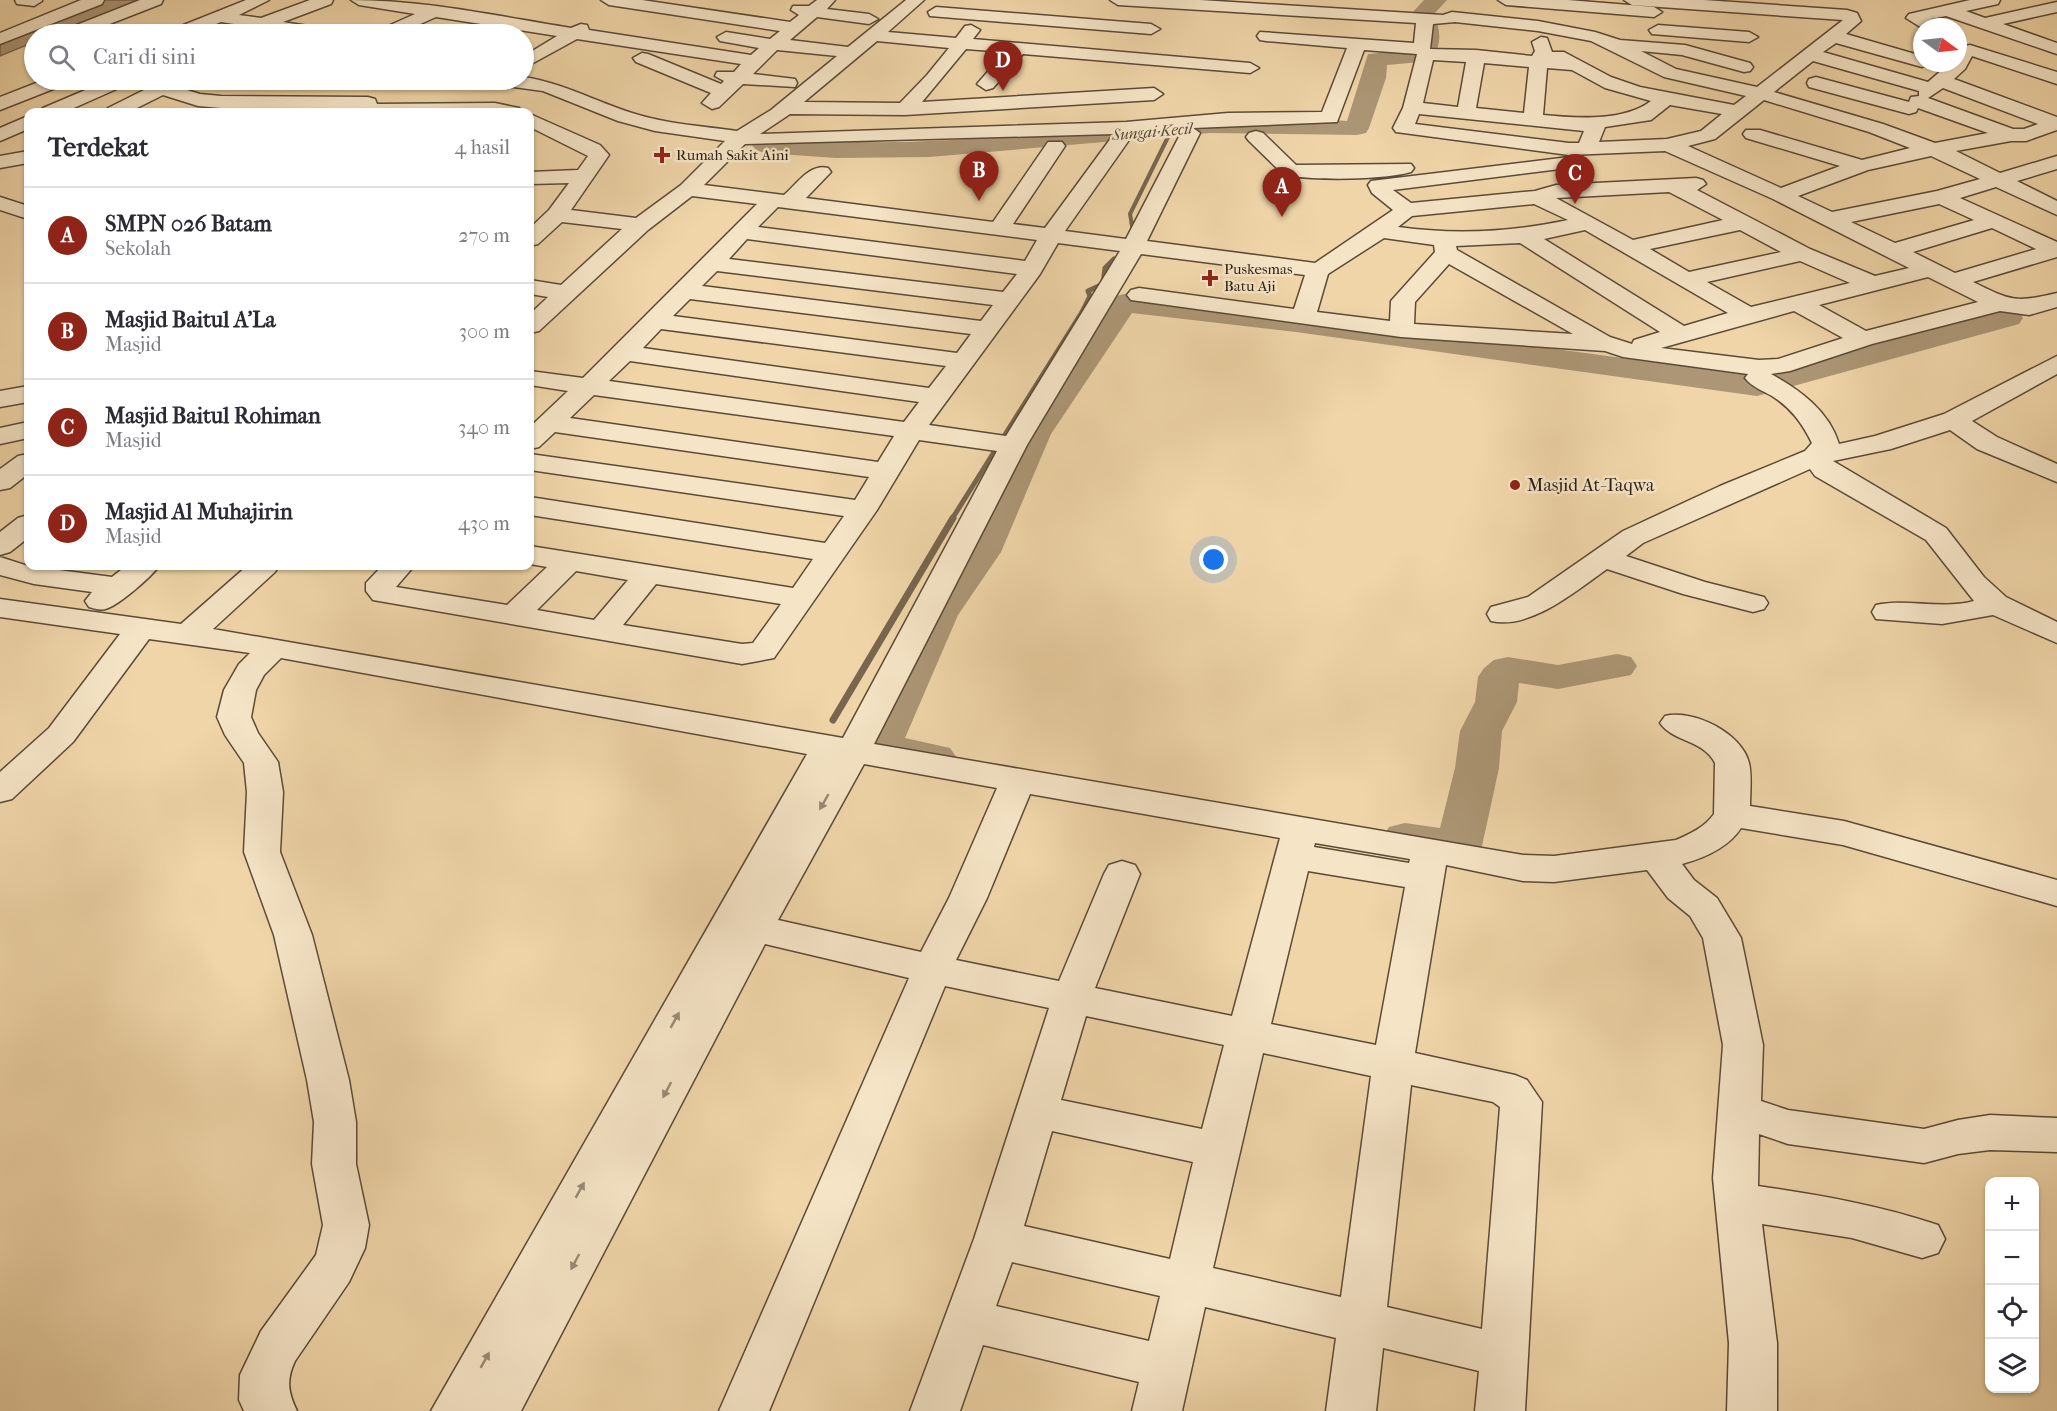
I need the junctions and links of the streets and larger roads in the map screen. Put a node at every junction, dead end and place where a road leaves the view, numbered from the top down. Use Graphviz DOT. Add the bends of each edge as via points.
graph roads {
  1 [pos="32,0"];
  2 [pos="96,0"];
  3 [pos="155,0"];
  4 [pos="261,0"];
  5 [pos="325,0"];
  6 [pos="458,0"];
  7 [pos="609,0"];
  8 [pos="895,0"];
  9 [pos="916,0"];
  10 [pos="1118,0"];
  11 [pos="1409,0"];
  12 [pos="1506,0"];
  13 [pos="1992,0"];
  14 [pos="632,1"];
  15 [pos="1166,1"];
  16 [pos="388,2"];
  17 [pos="745,2"];
  18 [pos="1219,3"];
  19 [pos="1956,5"];
  20 [pos="522,6"];
  21 [pos="821,6"];
  22 [pos="940,6"];
  23 [pos="780,7"];
  24 [pos="1274,7"];
  25 [pos="1346,7"];
  26 [pos="357,8"];
  27 [pos="709,10"];
  28 [pos="2053,10"];
  29 [pos="9,11"];
  30 [pos="435,11"];
  31 [pos="1451,12"];
  32 [pos="568,14"];
  33 [pos="986,16"];
  34 [pos="219,17"];
  35 [pos="592,17"];
  36 [pos="2014,17"];
  37 [pos="1915,18"];
  38 [pos="1023,19"];
  39 [pos="1404,19"];
  40 [pos="495,20"];
  41 [pos="1423,20"];
  42 [pos="1770,21"];
  43 [pos="34,24"];
  44 [pos="94,24"];
  45 [pos="202,24"];
  46 [pos="250,24"];
  47 [pos="282,24"];
  48 [pos="407,24"];
  49 [pos="486,24"];
  50 [pos="521,24"];
  51 [pos="1982,24"];
  52 [pos="1091,25"];
  53 [pos="534,26"];
  54 [pos="1627,26"];
  55 [pos="24,28"];
  56 [pos="794,28"];
  57 [pos="871,28"];
  58 [pos="1248,28"];
  59 [pos="1154,29"];
  60 [pos="2057,31"];
  61 [pos="574,32"];
  62 [pos="1839,32"];
  63 [pos="704,33"];
  64 [pos="3,36"];
  65 [pos="1456,36"];
  66 [pos="1749,37"];
  67 [pos="1265,39"];
  68 [pos="909,40"];
  69 [pos="958,44"];
  70 [pos="1357,44"];
  71 [pos="652,45"];
  72 [pos="1540,45"];
  73 [pos="534,47"];
  74 [pos="547,48"];
  75 [pos="1009,48"];
  76 [pos="2057,49"];
  77 [pos="828,50"];
  78 [pos="629,53"];
  79 [pos="853,53"];
  80 [pos="1069,53"];
  81 [pos="1809,54"];
  82 [pos="1476,55"];
  83 [pos="534,56"];
  84 [pos="1725,57"];
  85 [pos="1124,58"];
  86 [pos="1913,59"];
  87 [pos="754,61"];
  88 [pos="1913,62"];
  89 [pos="1171,63"];
  90 [pos="1967,66"];
  91 [pos="1251,68"];
  92 [pos="1967,69"];
  93 [pos="1913,70"];
  94 [pos="678,71"];
  95 [pos="2057,71"];
  96 [pos="534,72"];
  97 [pos="1945,72"];
  98 [pos="1960,72"];
  99 [pos="1966,72"];
  100 [pos="1981,74"];
  101 [pos="1787,75"];
  102 [pos="739,78"];
  103 [pos="934,79"];
  104 [pos="1604,81"];
  105 [pos="587,82"];
  106 [pos="788,83"];
  107 [pos="1816,83"];
  108 [pos="534,84"];
  109 [pos="986,84"];
  110 [pos="1042,86"];
  111 [pos="34,90"];
  112 [pos="100,90"];
  113 [pos="158,90"];
  114 [pos="168,90"];
  115 [pos="1759,93"];
  116 [pos="1154,94"];
  117 [pos="1668,97"];
  118 [pos="1096,98"];
  119 [pos="198,100"];
  120 [pos="633,100"];
  121 [pos="368,103"];
  122 [pos="0,104"];
  123 [pos="59,108"];
  124 [pos="123,108"];
  125 [pos="181,108"];
  126 [pos="243,108"];
  127 [pos="306,108"];
  128 [pos="405,108"];
  129 [pos="785,108"];
  130 [pos="905,108"];
  131 [pos="1413,108"];
  132 [pos="1466,112"];
  133 [pos="1738,112"];
  134 [pos="1778,115"];
  135 [pos="1228,119"];
  136 [pos="1533,119"];
  137 [pos="534,123"];
  138 [pos="2055,123"];
  139 [pos="24,124"];
  140 [pos="1594,124"];
  141 [pos="1876,128"];
  142 [pos="688,130"];
  143 [pos="1129,130"];
  144 [pos="1013,133"];
  145 [pos="1190,133"];
  146 [pos="752,134"];
  147 [pos="1753,134"];
  148 [pos="0,135"];
  149 [pos="2018,135"];
  150 [pos="534,137"];
  151 [pos="1256,137"];
  152 [pos="1410,143"];
  153 [pos="1667,145"];
  154 [pos="563,146"];
  155 [pos="1055,146"];
  156 [pos="2057,146"];
  157 [pos="1801,147"];
  158 [pos="1627,148"];
  159 [pos="1578,149"];
  160 [pos="1933,149"];
  161 [pos="1694,154"];
  162 [pos="1908,154"];
  163 [pos="24,159"];
  164 [pos="0,162"];
  165 [pos="2057,162"];
  166 [pos="1536,166"];
  167 [pos="1861,166"];
  168 [pos="1719,168"];
  169 [pos="1329,171"];
  170 [pos="821,172"];
  171 [pos="585,176"];
  172 [pos="556,177"];
  173 [pos="534,178"];
  174 [pos="1998,179"];
  175 [pos="1745,182"];
  176 [pos="688,189"];
  177 [pos="1680,189"];
  178 [pos="1546,194"];
  179 [pos="1780,195"];
  180 [pos="1941,197"];
  181 [pos="782,200"];
  182 [pos="0,203"];
  183 [pos="2054,206"];
  184 [pos="1406,210"];
  185 [pos="24,212"];
  186 [pos="548,213"];
  187 [pos="878,213"];
  188 [pos="940,220"];
  189 [pos="1582,220"];
  190 [pos="1827,220"];
  191 [pos="1994,221"];
  192 [pos="1741,223"];
  193 [pos="640,225"];
  194 [pos="999,228"];
  195 [pos="1380,231"];
  196 [pos="742,232"];
  197 [pos="534,233"];
  198 [pos="1051,235"];
  199 [pos="1524,236"];
  200 [pos="852,245"];
  201 [pos="1133,247"];
  202 [pos="1445,247"];
  203 [pos="1629,247"];
  204 [pos="2057,250"];
  205 [pos="1892,251"];
  206 [pos="913,253"];
  207 [pos="1802,254"];
  208 [pos="709,263"];
  209 [pos="1032,269"];
  210 [pos="1319,270"];
  211 [pos="1929,270"];
  212 [pos="826,278"];
  213 [pos="1687,279"];
  214 [pos="1954,280"];
  215 [pos="1873,284"];
  216 [pos="888,285"];
  217 [pos="534,288"];
  218 [pos="682,291"];
  219 [pos="567,293"];
  220 [pos="1139,296"];
  221 [pos="1008,300"];
  222 [pos="2057,300"];
  223 [pos="1800,304"];
  224 [pos="2000,304"];
  225 [pos="802,306"];
  226 [pos="1748,315"];
  227 [pos="1304,318"];
  228 [pos="653,321"];
  229 [pos="534,323"];
  230 [pos="986,329"];
  231 [pos="1401,330"];
  232 [pos="1683,336"];
  233 [pos="1863,339"];
  234 [pos="1616,347"];
  235 [pos="624,352"];
  236 [pos="964,361"];
  237 [pos="2057,364"];
  238 [pos="534,379"];
  239 [pos="1766,382"];
  240 [pos="589,387"];
  241 [pos="24,395"];
  242 [pos="936,397"];
  243 [pos="0,399"];
  244 [pos="1953,420"];
  245 [pos="24,431"];
  246 [pos="539,432"];
  247 [pos="910,432"];
  248 [pos="0,436"];
  249 [pos="1003,444"];
  250 [pos="1815,457"];
  251 [pos="534,463"];
  252 [pos="24,465"];
  253 [pos="582,470"];
  254 [pos="886,471"];
  255 [pos="2057,474"];
  256 [pos="0,483"];
  257 [pos="782,498"];
  258 [pos="539,508"];
  259 [pos="863,510"];
  260 [pos="24,527"];
  261 [pos="753,541"];
  262 [pos="0,546"];
  263 [pos="832,553"];
  264 [pos="534,556"];
  265 [pos="1604,558"];
  266 [pos="570,561"];
  267 [pos="0,566"];
  268 [pos="24,568"];
  269 [pos="41,570"];
  270 [pos="139,570"];
  271 [pos="260,570"];
  272 [pos="395,570"];
  273 [pos="650,574"];
  274 [pos="119,587"];
  275 [pos="800,598"];
  276 [pos="1754,603"];
  277 [pos="1995,604"];
  278 [pos="0,608"];
  279 [pos="1887,612"];
  280 [pos="1502,614"];
  281 [pos="515,615"];
  282 [pos="75,620"];
  283 [pos="140,629"];
  284 [pos="601,631"];
  285 [pos="2057,634"];
  286 [pos="187,636"];
  287 [pos="274,647"];
  288 [pos="1677,723"];
  289 [pos="841,749"];
  290 [pos="1018,781"];
  291 [pos="0,791"];
  292 [pos="1732,816"];
  293 [pos="1297,843"];
  294 [pos="1656,856"];
  295 [pos="1427,864"];
  296 [pos="1122,874"];
  297 [pos="2057,893"];
  298 [pos="754,928"];
  299 [pos="932,969"];
  300 [pos="1072,997"];
  301 [pos="1249,1036"];
  302 [pos="1393,1064"];
  303 [pos="1036,1111"];
  304 [pos="1739,1111"];
  305 [pos="2057,1135"];
  306 [pos="1218,1150"];
  307 [pos="1737,1201"];
  308 [pos="997,1239"];
  309 [pos="1922,1239"];
  310 [pos="1188,1282"];
  311 [pos="966,1320"];
  312 [pos="1363,1325"];
  313 [pos="1503,1355"];
  314 [pos="1162,1389"];
  315 [pos="272,1411"];
  316 [pos="456,1411"];
  317 [pos="495,1411"];
  318 [pos="744,1411"];
  319 [pos="935,1411"];
  320 [pos="1351,1411"];
  321 [pos="1500,1411"];
  322 [pos="1752,1411"];
  1 -- 29 [label="street"];
  2 -- 43 [label="street"];
  3 -- 44 [label="street"];
  4 -- 34 [label="street"];
  5 -- 47 [label="street"];
  6 -- 30 [label="street"];
  7 -- 14 [label="street"];
  8 -- 57 [label="street"];
  9 -- 57 [label="street"];
  10 -- 15 [label="street"];
  11 -- 39 [label="street"];
  12 -- 54 [label="street"];
  13 -- 19 [label="street"];
  14 -- 27 [label="street"];
  14 -- 61 [label="street"];
  15 -- 18 [label="street"];
  15 -- 59 [label="street"];
  16 -- 26 [label="street"];
  16 -- 30 [label="street"];
  17 -- 27 [label="street"];
  18 -- 24 [label="street"];
  19 -- 37 [label="street"];
  19 -- 51 [label="street"];
  20 -- 40 [label="street"];
  21 -- 23 [label="street"];
  21 -- 56 [label="street"];
  21 -- 57 [label="street"];
  22 -- 33 [label="street"];
  22 -- 68 [label="street"];
  24 -- 25 [label="street"];
  24 -- 67 [label="street"];
  25 -- 39 [label="street"];
  27 -- 56 [label="street"];
  27 -- 71 [label="street"];
  28 -- 36 [label="street"];
  30 -- 40 [label="street"];
  30 -- 48 [label="street"];
  31 -- 41 [label="street"];
  31 -- 72 [label="street"];
  32 -- 35 [label="street"];
  33 -- 38 [label="street"];
  33 -- 69 [label="street"];
  34 -- 45 [label="street"];
  34 -- 46 [label="street"];
  36 -- 51 [label="street"];
  36 -- 60 [label="street"];
  38 -- 52 [label="street" via="1050,14"];
  38 -- 75 [label="street"];
  39 -- 41 [label="street"];
  40 -- 49 [label="street"];
  40 -- 50 [label="street"];
  41 -- 70 [label="street" via="1421,48"];
  42 -- 54 [label="street"];
  42 -- 62 [label="street"];
  42 -- 66 [label="street"];
  51 -- 76 [label="street"];
  52 -- 59 [label="street"];
  52 -- 80 [label="street"];
  53 -- 61 [label="street"];
  54 -- 62 [label="street" via="1851,17 1852,21"];
  54 -- 66 [label="street"];
  54 -- 72 [label="street" via="1595,37"];
  54 -- 84 [label="street" via="1685,50"];
  54 -- 115 [label="street" via="1670,73"];
  55 -- 64 [label="street"];
  56 -- 77 [label="street" via="775,44"];
  57 -- 68 [label="street"];
  57 -- 77 [label="street"];
  57 -- 79 [label="street"];
  58 -- 67 [label="street"];
  59 -- 67 [label="street"];
  59 -- 85 [label="street"];
  61 -- 71 [label="street"];
  61 -- 74 [label="street"];
  62 -- 81 [label="street"];
  62 -- 86 [label="street"];
  63 -- 87 [label="street" via="772,45"];
  65 -- 72 [label="street"];
  66 -- 84 [label="street"];
  67 -- 70 [label="street"];
  67 -- 91 [label="street"];
  68 -- 69 [label="street"];
  69 -- 75 [label="street"];
  69 -- 103 [label="street"];
  70 -- 135 [label="street" via="1330,118"];
  71 -- 78 [label="street"];
  71 -- 87 [label="street"];
  72 -- 82 [label="street"];
  72 -- 104 [label="street"];
  72 -- 136 [label="street"];
  73 -- 74 [label="street"];
  74 -- 78 [label="street"];
  74 -- 83 [label="street"];
  75 -- 80 [label="street"];
  75 -- 109 [label="street"];
  77 -- 79 [label="street"];
  77 -- 106 [label="street"];
  78 -- 94 [label="street"];
  79 -- 129 [label="street"];
  80 -- 85 [label="street"];
  80 -- 110 [label="street"];
  81 -- 88 [label="street"];
  81 -- 101 [label="street"];
  82 -- 131 [label="street" via="1424,56"];
  82 -- 132 [label="street"];
  84 -- 101 [label="street"];
  85 -- 89 [label="street"];
  85 -- 118 [label="street"];
  87 -- 102 [label="street"];
  89 -- 91 [label="street"];
  89 -- 116 [label="street"];
  90 -- 95 [label="street"];
  91 -- 135 [label="street"];
  92 -- 100 [label="street"];
  93 -- 107 [label="street"];
  94 -- 102 [label="street"];
  94 -- 102 [label="street" via="718,97"];
  96 -- 105 [label="street"];
  97 -- 141 [label="street"];
  98 -- 149 [label="street"];
  99 -- 138 [label="street"];
  101 -- 115 [label="street"];
  102 -- 106 [label="street"];
  103 -- 109 [label="street"];
  103 -- 130 [label="street"];
  104 -- 117 [label="street"];
  104 -- 140 [label="street"];
  106 -- 146 [label="street" via="748,116"];
  108 -- 142 [label="street" via="625,117"];
  109 -- 110 [label="street"];
  110 -- 118 [label="street"];
  110 -- 130 [label="street"];
  110 -- 144 [label="street"];
  111 -- 122 [label="street"];
  112 -- 123 [label="street"];
  113 -- 124 [label="street"];
  114 -- 119 [label="street"];
  115 -- 133 [label="street"];
  115 -- 141 [label="street"];
  116 -- 118 [label="street"];
  116 -- 143 [label="street"];
  117 -- 133 [label="street"];
  117 -- 140 [label="street" via="1644,116"];
  119 -- 125 [label="street"];
  119 -- 126 [label="street"];
  120 -- 142 [label="street"];
  121 -- 127 [label="street"];
  121 -- 128 [label="street"];
  126 -- 127 [label="street"];
  129 -- 130 [label="street"];
  129 -- 146 [label="street"];
  131 -- 132 [label="street"];
  131 -- 152 [label="street"];
  132 -- 136 [label="street"];
  133 -- 153 [label="street" via="1708,135"];
  134 -- 162 [label="street"];
  135 -- 143 [label="street"];
  136 -- 140 [label="street"];
  137 -- 154 [label="street"];
  138 -- 149 [label="street"];
  139 -- 148 [label="street"];
  140 -- 158 [label="street"];
  140 -- 159 [label="street"];
  141 -- 160 [label="street"];
  142 -- 146 [label="street"];
  143 -- 144 [label="street"];
  143 -- 198 [label="street"];
  144 -- 146 [label="street" via="777,140"];
  145 -- 201 [label="street"];
  146 -- 176 [label="street"];
  147 -- 157 [label="street"];
  149 -- 156 [label="street"];
  149 -- 160 [label="street"];
  150 -- 154 [label="street"];
  151 -- 169 [label="street" via="1290,170"];
  152 -- 159 [label="street"];
  152 -- 169 [label="street" via="1418,160 1411,163"];
  153 -- 158 [label="street"];
  153 -- 161 [label="street"];
  154 -- 171 [label="street" via="593,149 599,155"];
  154 -- 172 [label="street"];
  155 -- 194 [label="street"];
  157 -- 167 [label="street"];
  157 -- 168 [label="street"];
  158 -- 159 [label="street"];
  159 -- 169 [label="street" via="1371,171"];
  160 -- 162 [label="street"];
  160 -- 174 [label="street"];
  161 -- 166 [label="street"];
  161 -- 168 [label="street"];
  162 -- 167 [label="street"];
  163 -- 164 [label="street"];
  165 -- 174 [label="street"];
  166 -- 178 [label="street"];
  166 -- 184 [label="street" via="1378,185"];
  167 -- 179 [label="street"];
  168 -- 175 [label="street"];
  170 -- 181 [label="street"];
  171 -- 172 [label="street"];
  171 -- 186 [label="street"];
  172 -- 173 [label="street"];
  174 -- 180 [label="street"];
  174 -- 183 [label="street"];
  175 -- 177 [label="street"];
  175 -- 179 [label="street"];
  176 -- 181 [label="street"];
  176 -- 193 [label="street"];
  177 -- 178 [label="street"];
  177 -- 189 [label="street"];
  177 -- 192 [label="street"];
  178 -- 184 [label="street"];
  178 -- 189 [label="street"];
  179 -- 190 [label="street"];
  180 -- 190 [label="street"];
  180 -- 191 [label="street"];
  181 -- 187 [label="street"];
  181 -- 196 [label="street"];
  182 -- 185 [label="street"];
  184 -- 195 [label="street"];
  184 -- 202 [label="street"];
  186 -- 193 [label="street"];
  186 -- 197 [label="street"];
  187 -- 188 [label="street"];
  187 -- 200 [label="street"];
  188 -- 194 [label="street"];
  188 -- 206 [label="street"];
  189 -- 199 [label="street"];
  189 -- 203 [label="street"];
  190 -- 205 [label="street"];
  191 -- 204 [label="street"];
  191 -- 205 [label="street"];
  192 -- 203 [label="street"];
  192 -- 207 [label="street"];
  193 -- 219 [label="street"];
  194 -- 198 [label="street"];
  195 -- 202 [label="street"];
  195 -- 210 [label="street"];
  196 -- 200 [label="street"];
  196 -- 208 [label="street"];
  198 -- 201 [label="street"];
  198 -- 209 [label="street"];
  199 -- 202 [label="street"];
  199 -- 232 [label="street"];
  200 -- 206 [label="street"];
  200 -- 212 [label="street"];
  201 -- 210 [label="street" via="1245,271"];
  201 -- 249 [label="street"];
  202 -- 231 [label="street" via="1403,301"];
  202 -- 234 [label="street"];
  203 -- 213 [label="street"];
  204 -- 214 [label="street"];
  205 -- 211 [label="street"];
  206 -- 209 [label="street"];
  206 -- 216 [label="street"];
  207 -- 213 [label="street"];
  207 -- 215 [label="street"];
  208 -- 212 [label="street"];
  208 -- 218 [label="street"];
  209 -- 221 [label="street"];
  210 -- 227 [label="street"];
  211 -- 214 [label="street"];
  211 -- 215 [label="street"];
  212 -- 216 [label="street"];
  212 -- 225 [label="street"];
  213 -- 226 [label="street"];
  214 -- 224 [label="street"];
  215 -- 223 [label="street"];
  216 -- 221 [label="street"];
  217 -- 219 [label="street"];
  218 -- 225 [label="street"];
  218 -- 228 [label="street"];
  219 -- 229 [label="street"];
  220 -- 227 [label="street"];
  221 -- 230 [label="street"];
  222 -- 224 [label="street" via="2029,308"];
  223 -- 226 [label="street"];
  223 -- 233 [label="street"];
  224 -- 233 [label="street"];
  225 -- 230 [label="street"];
  226 -- 232 [label="street"];
  227 -- 231 [label="street"];
  228 -- 235 [label="street"];
  228 -- 236 [label="street"];
  230 -- 236 [label="street"];
  231 -- 234 [label="street"];
  232 -- 234 [label="street"];
  233 -- 234 [label="street" via="1772,368"];
  235 -- 240 [label="street"];
  235 -- 242 [label="street"];
  236 -- 242 [label="street"];
  237 -- 244 [label="street"];
  238 -- 240 [label="street"];
  239 -- 250 [label="street" via="1814,418 1826,443"];
  240 -- 246 [label="street"];
  240 -- 247 [label="street"];
  241 -- 243 [label="street"];
  242 -- 247 [label="street"];
  244 -- 250 [label="street" via="1881,443"];
  244 -- 255 [label="street" via="1986,443"];
  245 -- 248 [label="street"];
  246 -- 254 [label="street"];
  247 -- 249 [label="street"];
  247 -- 254 [label="street"];
  249 -- 289 [label="street" via="920,621"];
  250 -- 265 [label="street" via="1633,537"];
  250 -- 277 [label="street" via="1824,470 1841,481 1936,534 1973,583"];
  251 -- 253 [label="street"];
  252 -- 256 [label="street"];
  253 -- 257 [label="street"];
  253 -- 258 [label="street"];
  254 -- 259 [label="street"];
  257 -- 259 [label="street"];
  257 -- 261 [label="street"];
  258 -- 261 [label="street"];
  259 -- 263 [label="street"];
  260 -- 262 [label="street"];
  261 -- 263 [label="street"];
  263 -- 275 [label="street"];
  264 -- 266 [label="street"];
  265 -- 276 [label="street"];
  265 -- 280 [label="street" via="1539,603"];
  266 -- 273 [label="street"];
  266 -- 281 [label="street"];
  267 -- 268 [label="street"];
  269 -- 274 [label="street"];
  270 -- 274 [label="street"];
  271 -- 286 [label="street"];
  272 -- 281 [label="street" via="381,583 384,594"];
  273 -- 275 [label="street"];
  273 -- 284 [label="street"];
  274 -- 282 [label="street"];
  275 -- 284 [label="street" via="768,646 757,653 742,654"];
  277 -- 279 [label="street" via="1976,612 1947,615"];
  277 -- 285 [label="street"];
  278 -- 282 [label="street"];
  281 -- 284 [label="street"];
  282 -- 283 [label="street"];
  283 -- 286 [label="street"];
  283 -- 291 [label="street" via="62,735"];
  286 -- 287 [label="street"];
  287 -- 289 [label="street"];
  287 -- 315 [label="street" via="250,671 240,690 234,717 261,762 265,792 262,852 293,935 328,1080 335,1122 334,1164 346,1225 333,1268 278,1346 264,1375 264,1400"];
  288 -- 292 [label="street" via="1725,748 1731,763"];
  289 -- 290 [label="street"];
  289 -- 298 [label="street, one-way"];
  316 -- 289 [label="street, one-way"];
  290 -- 293 [label="street"];
  290 -- 299 [label="street" via="968,898"];
  292 -- 294 [label="street" via="1706,841 1684,851"];
  292 -- 297 [label="street" via="1844,833"];
  293 -- 295 [label="street"];
  293 -- 301 [label="street"];
  294 -- 295 [label="street" via="1554,869"];
  294 -- 304 [label="street" via="1681,889 1704,907 1722,939 1743,1045"];
  295 -- 302 [label="street"];
  296 -- 300 [label="street"];
  298 -- 299 [label="street"];
  298 -- 317 [label="street, one-way"];
  299 -- 300 [label="street"];
  299 -- 318 [label="street"];
  300 -- 301 [label="street"];
  300 -- 303 [label="street"];
  301 -- 302 [label="street"];
  301 -- 306 [label="street"];
  302 -- 312 [label="street"];
  302 -- 313 [label="street" via="1500,1086 1521,1102"];
  303 -- 306 [label="street"];
  303 -- 308 [label="street"];
  304 -- 305 [label="street" via="1788,1126 1924,1146 1944,1139 2007,1130"];
  304 -- 307 [label="street"];
  306 -- 310 [label="street"];
  307 -- 309 [label="street" via="1852,1219"];
  307 -- 322 [label="street" via="1753,1343"];
  308 -- 310 [label="street"];
  308 -- 311 [label="street"];
  310 -- 312 [label="street"];
  310 -- 314 [label="street"];
  311 -- 314 [label="street"];
  311 -- 319 [label="street"];
  312 -- 313 [label="street"];
  312 -- 320 [label="street"];
  313 -- 321 [label="street"];
}
